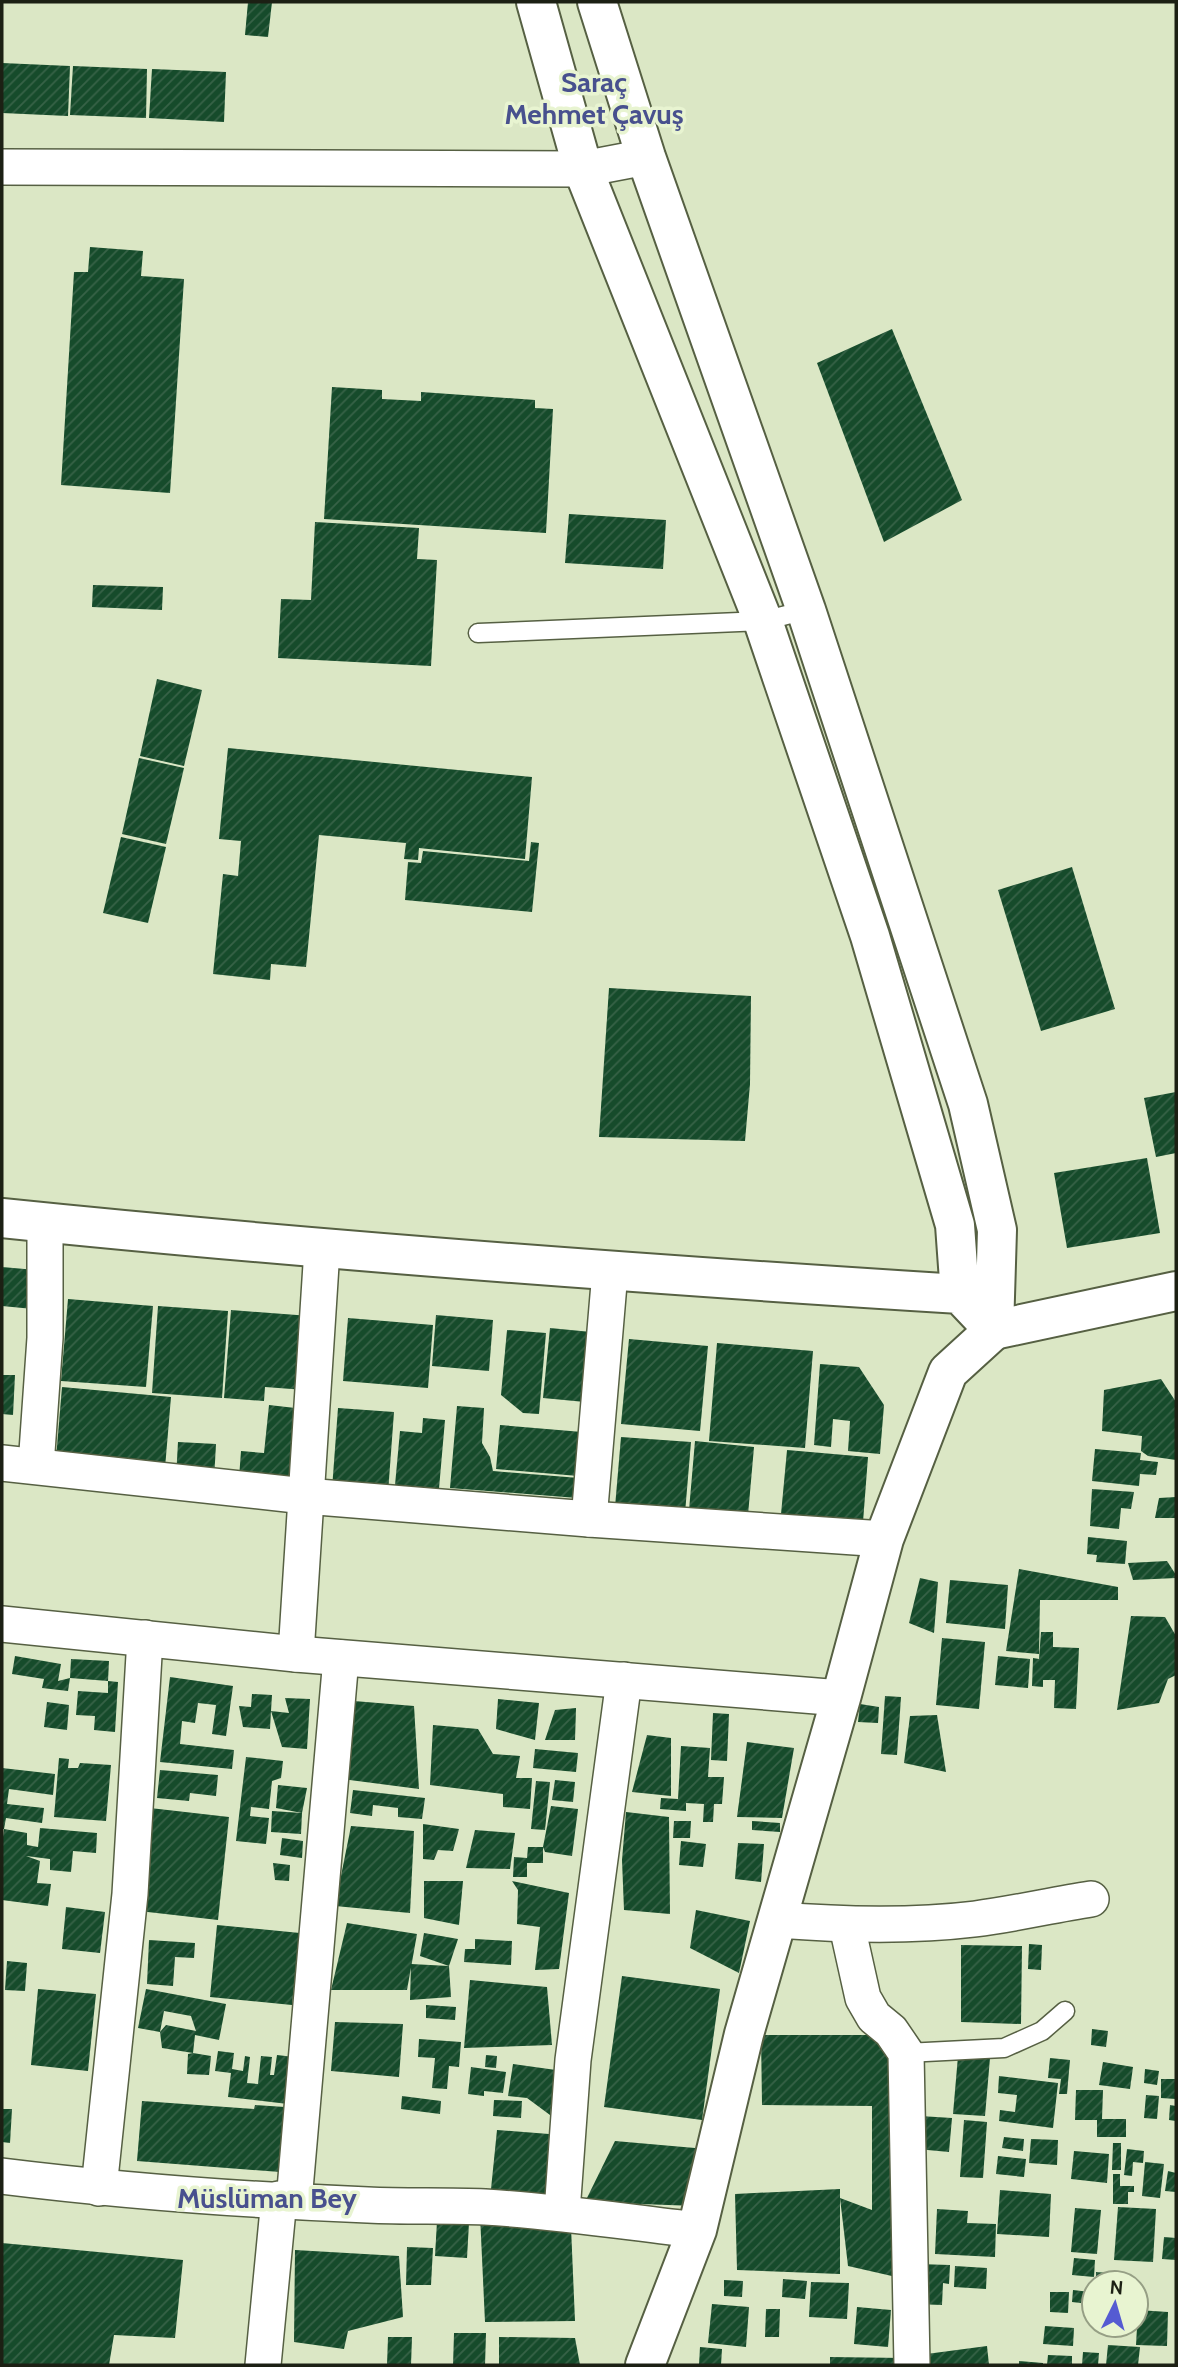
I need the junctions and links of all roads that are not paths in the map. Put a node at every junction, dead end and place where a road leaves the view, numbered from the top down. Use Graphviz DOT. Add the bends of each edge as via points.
graph roads {
  1 [pos="536,2"];
  2 [pos="597,2"];
  3 [pos="646,157"];
  4 [pos="2,167"];
  5 [pos="583,169"];
  6 [pos="806,610"];
  7 [pos="763,621"];
  8 [pos="478,633"];
  9 [pos="2,1218"];
  10 [pos="45,1222"];
  11 [pos="322,1249"];
  12 [pos="610,1272"];
  13 [pos="1176,1291"];
  14 [pos="960,1294"];
  15 [pos="994,1330"];
  16 [pos="2,1463"];
  17 [pos="36,1466"];
  18 [pos="305,1496"];
  19 [pos="589,1519"];
  20 [pos="884,1539"];
  21 [pos="2,1624"];
  22 [pos="145,1638"];
  23 [pos="296,1654"];
  24 [pos="341,1658"];
  25 [pos="624,1680"];
  26 [pos="841,1698"];
  27 [pos="1091,1899"];
  28 [pos="777,1920"];
  29 [pos="846,1926"];
  30 [pos="1065,2011"];
  31 [pos="906,2053"];
  32 [pos="2,2176"];
  33 [pos="99,2188"];
  34 [pos="287,2200"];
  35 [pos="562,2212"];
  36 [pos="697,2230"];
  37 [pos="263,2365"];
  38 [pos="645,2365"];
  39 [pos="912,2365"];
  1 -- 5 [label="street"];
  2 -- 3 [label="street"];
  3 -- 5 [label="street"];
  3 -- 6 [label="street"];
  4 -- 5 [label="street"];
  5 -- 7 [label="street"];
  6 -- 7 [label="lane"];
  6 -- 15 [label="street" via="968,1104 997,1230"];
  7 -- 8 [label="lane"];
  7 -- 14 [label="street" via="870,936 955,1225"];
  9 -- 10 [label="street"];
  10 -- 11 [label="street"];
  10 -- 17 [label="street" via="46,1338"];
  11 -- 12 [label="street"];
  11 -- 18 [label="street"];
  12 -- 14 [label="street"];
  12 -- 19 [label="street"];
  13 -- 15 [label="street"];
  14 -- 15 [label="street"];
  15 -- 20 [label="street" via="948,1372"];
  16 -- 17 [label="street"];
  17 -- 18 [label="street"];
  18 -- 19 [label="street"];
  18 -- 23 [label="street"];
  19 -- 20 [label="street"];
  20 -- 26 [label="street"];
  21 -- 22 [label="street"];
  22 -- 23 [label="street"];
  22 -- 33 [label="street" via="130,1894"];
  23 -- 24 [label="street"];
  24 -- 25 [label="street"];
  24 -- 34 [label="street"];
  25 -- 26 [label="street"];
  25 -- 35 [label="street" via="573,2060"];
  26 -- 28 [label="street"];
  27 -- 29 [label="street" via="976,1919"];
  28 -- 29 [label="street"];
  28 -- 36 [label="street"];
  29 -- 31 [label="street" via="863,1998"];
  30 -- 31 [label="lane" via="1042,2031 1004,2048"];
  31 -- 39 [label="street"];
  32 -- 33 [label="street"];
  33 -- 34 [label="street"];
  34 -- 35 [label="street"];
  34 -- 37 [label="street"];
  35 -- 36 [label="street"];
  36 -- 38 [label="street"];
}
